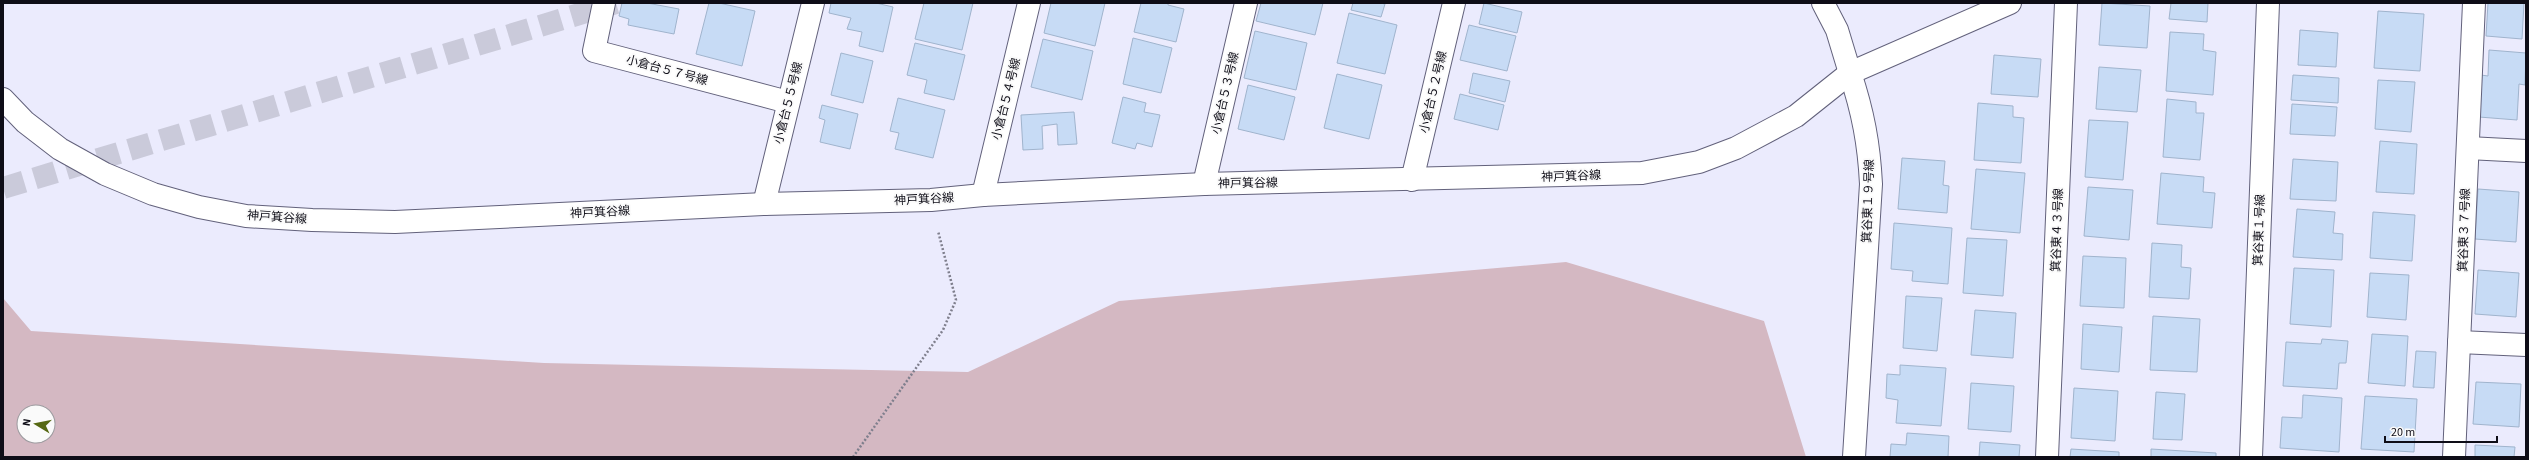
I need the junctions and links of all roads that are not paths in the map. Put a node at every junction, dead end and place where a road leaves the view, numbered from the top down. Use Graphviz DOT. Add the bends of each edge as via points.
graph roads {
  1 [pos="604,3"];
  2 [pos="813,3"];
  3 [pos="1029,3"];
  4 [pos="1246,3"];
  5 [pos="1454,3"];
  6 [pos="1823,3"];
  7 [pos="2010,3"];
  8 [pos="2066,3"];
  9 [pos="2268,3"];
  10 [pos="2474,3"];
  11 [pos="1850,73"];
  12 [pos="3,99"];
  13 [pos="788,102"];
  14 [pos="2468,148"];
  15 [pos="2526,151"];
  16 [pos="1412,180"];
  17 [pos="1204,184"];
  18 [pos="983,195"];
  19 [pos="764,204"];
  20 [pos="2459,342"];
  21 [pos="2526,345"];
  22 [pos="1854,457"];
  23 [pos="2047,457"];
  24 [pos="2251,457"];
  25 [pos="2454,457"];
  1 -- 13 [label="street, 小倉台５７号線" via="594,51"];
  2 -- 13 [label="street, 小倉台５５号線"];
  3 -- 18 [label="street, 小倉台５４号線"];
  4 -- 17 [label="street, 小倉台５３号線"];
  5 -- 16 [label="street, 小倉台５２号線"];
  6 -- 11 [label="street, 箕谷東１９号線" via="1837,30"];
  7 -- 11 [label="street"];
  8 -- 23 [label="street, 箕谷東４３号線"];
  9 -- 24 [label="street, 箕谷東１号線"];
  10 -- 14 [label="street, 箕谷東３７号線"];
  11 -- 16 [label="street, 神戸箕谷線" via="1790,119 1736,148 1699,162 1642,174"];
  11 -- 22 [label="street, 箕谷東１９号線" via="1862,108 1869,144 1871,184"];
  12 -- 19 [label="street, 神戸箕谷線" via="25,122 60,149 105,174 153,194 246,216 395,222"];
  13 -- 19 [label="street, 小倉台５５号線"];
  14 -- 15 [label="street"];
  14 -- 20 [label="street, 箕谷東３７号線"];
  16 -- 17 [label="street, 神戸箕谷線"];
  17 -- 18 [label="street, 神戸箕谷線"];
  18 -- 19 [label="street, 神戸箕谷線" via="930,200"];
  20 -- 21 [label="street"];
  20 -- 25 [label="street, 箕谷東３７号線"];
}
